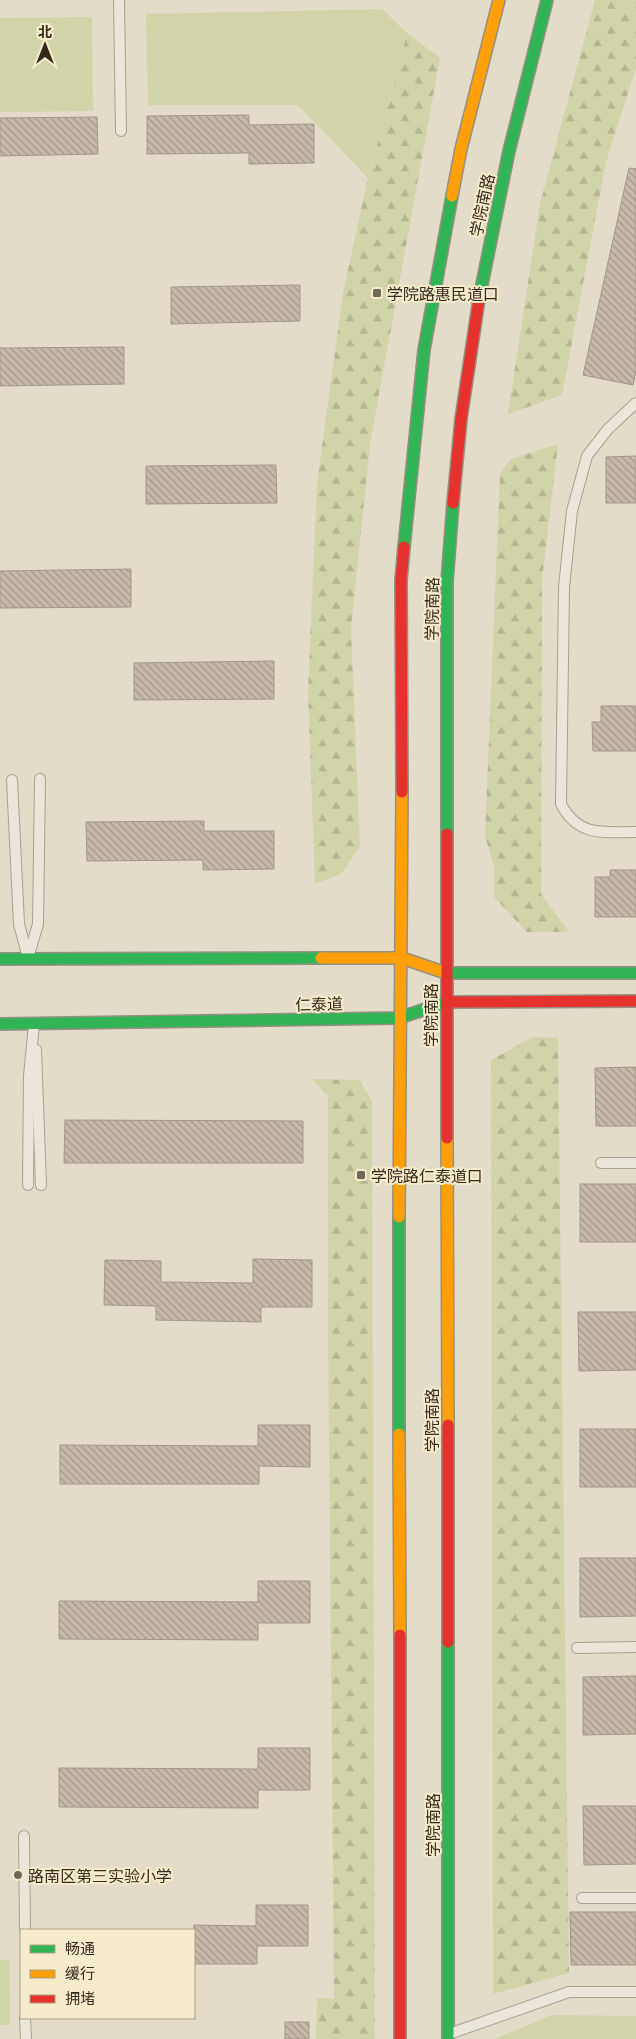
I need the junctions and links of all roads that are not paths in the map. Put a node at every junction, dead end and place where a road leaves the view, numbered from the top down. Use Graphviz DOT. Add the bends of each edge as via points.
graph roads {
  1 [pos="119,0"];
  2 [pos="499,0"];
  3 [pos="547,0"];
  4 [pos="121,131"];
  5 [pos="636,403"];
  6 [pos="40,779"];
  7 [pos="12,780"];
  8 [pos="636,832"];
  9 [pos="402,958"];
  10 [pos="0,959"];
  11 [pos="28,959"];
  12 [pos="446,973"];
  13 [pos="636,973"];
  14 [pos="636,1001"];
  15 [pos="447,1002"];
  16 [pos="399,1018"];
  17 [pos="0,1024"];
  18 [pos="34,1024"];
  19 [pos="601,1163"];
  20 [pos="636,1163"];
  21 [pos="28,1185"];
  22 [pos="41,1185"];
  23 [pos="636,1647"];
  24 [pos="577,1648"];
  25 [pos="24,1836"];
  26 [pos="582,1898"];
  27 [pos="636,1898"];
  28 [pos="25,1929"];
  29 [pos="636,1992"];
  30 [pos="26,2019"];
  31 [pos="448,2036"];
  32 [pos="26,2039"];
  33 [pos="400,2039"];
  1 -- 4 [label="lane"];
  2 -- 9 [label="main road, 学院南路" via="461,149 427,331 407,500 401,580"];
  3 -- 12 [label="main road, 学院南路" via="509,151 484,272 468,360 451,512 447,582"];
  5 -- 8 [label="lane" via="608,429 587,456 572,511 564,587 561,804 568,816 582,828 597,832"];
  6 -- 11 [label="lane" via="38,924"];
  7 -- 11 [label="lane" via="20,924"];
  9 -- 11 [label="main road"];
  9 -- 12 [label="main road"];
  9 -- 16 [label="main road, 学院南路"];
  10 -- 11 [label="main road"];
  12 -- 13 [label="main road"];
  12 -- 15 [label="main road, 学院南路"];
  14 -- 15 [label="main road, 仁泰道"];
  15 -- 16 [label="main road, 仁泰道"];
  15 -- 31 [label="main road, 学院南路"];
  16 -- 18 [label="main road, 仁泰道"];
  16 -- 33 [label="main road, 学院南路"];
  17 -- 18 [label="main road, 仁泰道"];
  18 -- 21 [label="lane" via="29,1076"];
  18 -- 22 [label="lane"];
  19 -- 20 [label="lane"];
  23 -- 24 [label="lane"];
  25 -- 28 [label="lane"];
  26 -- 27 [label="lane"];
  29 -- 31 [label="lane" via="570,1992"];
  30 -- 32 [label="lane"];
}
